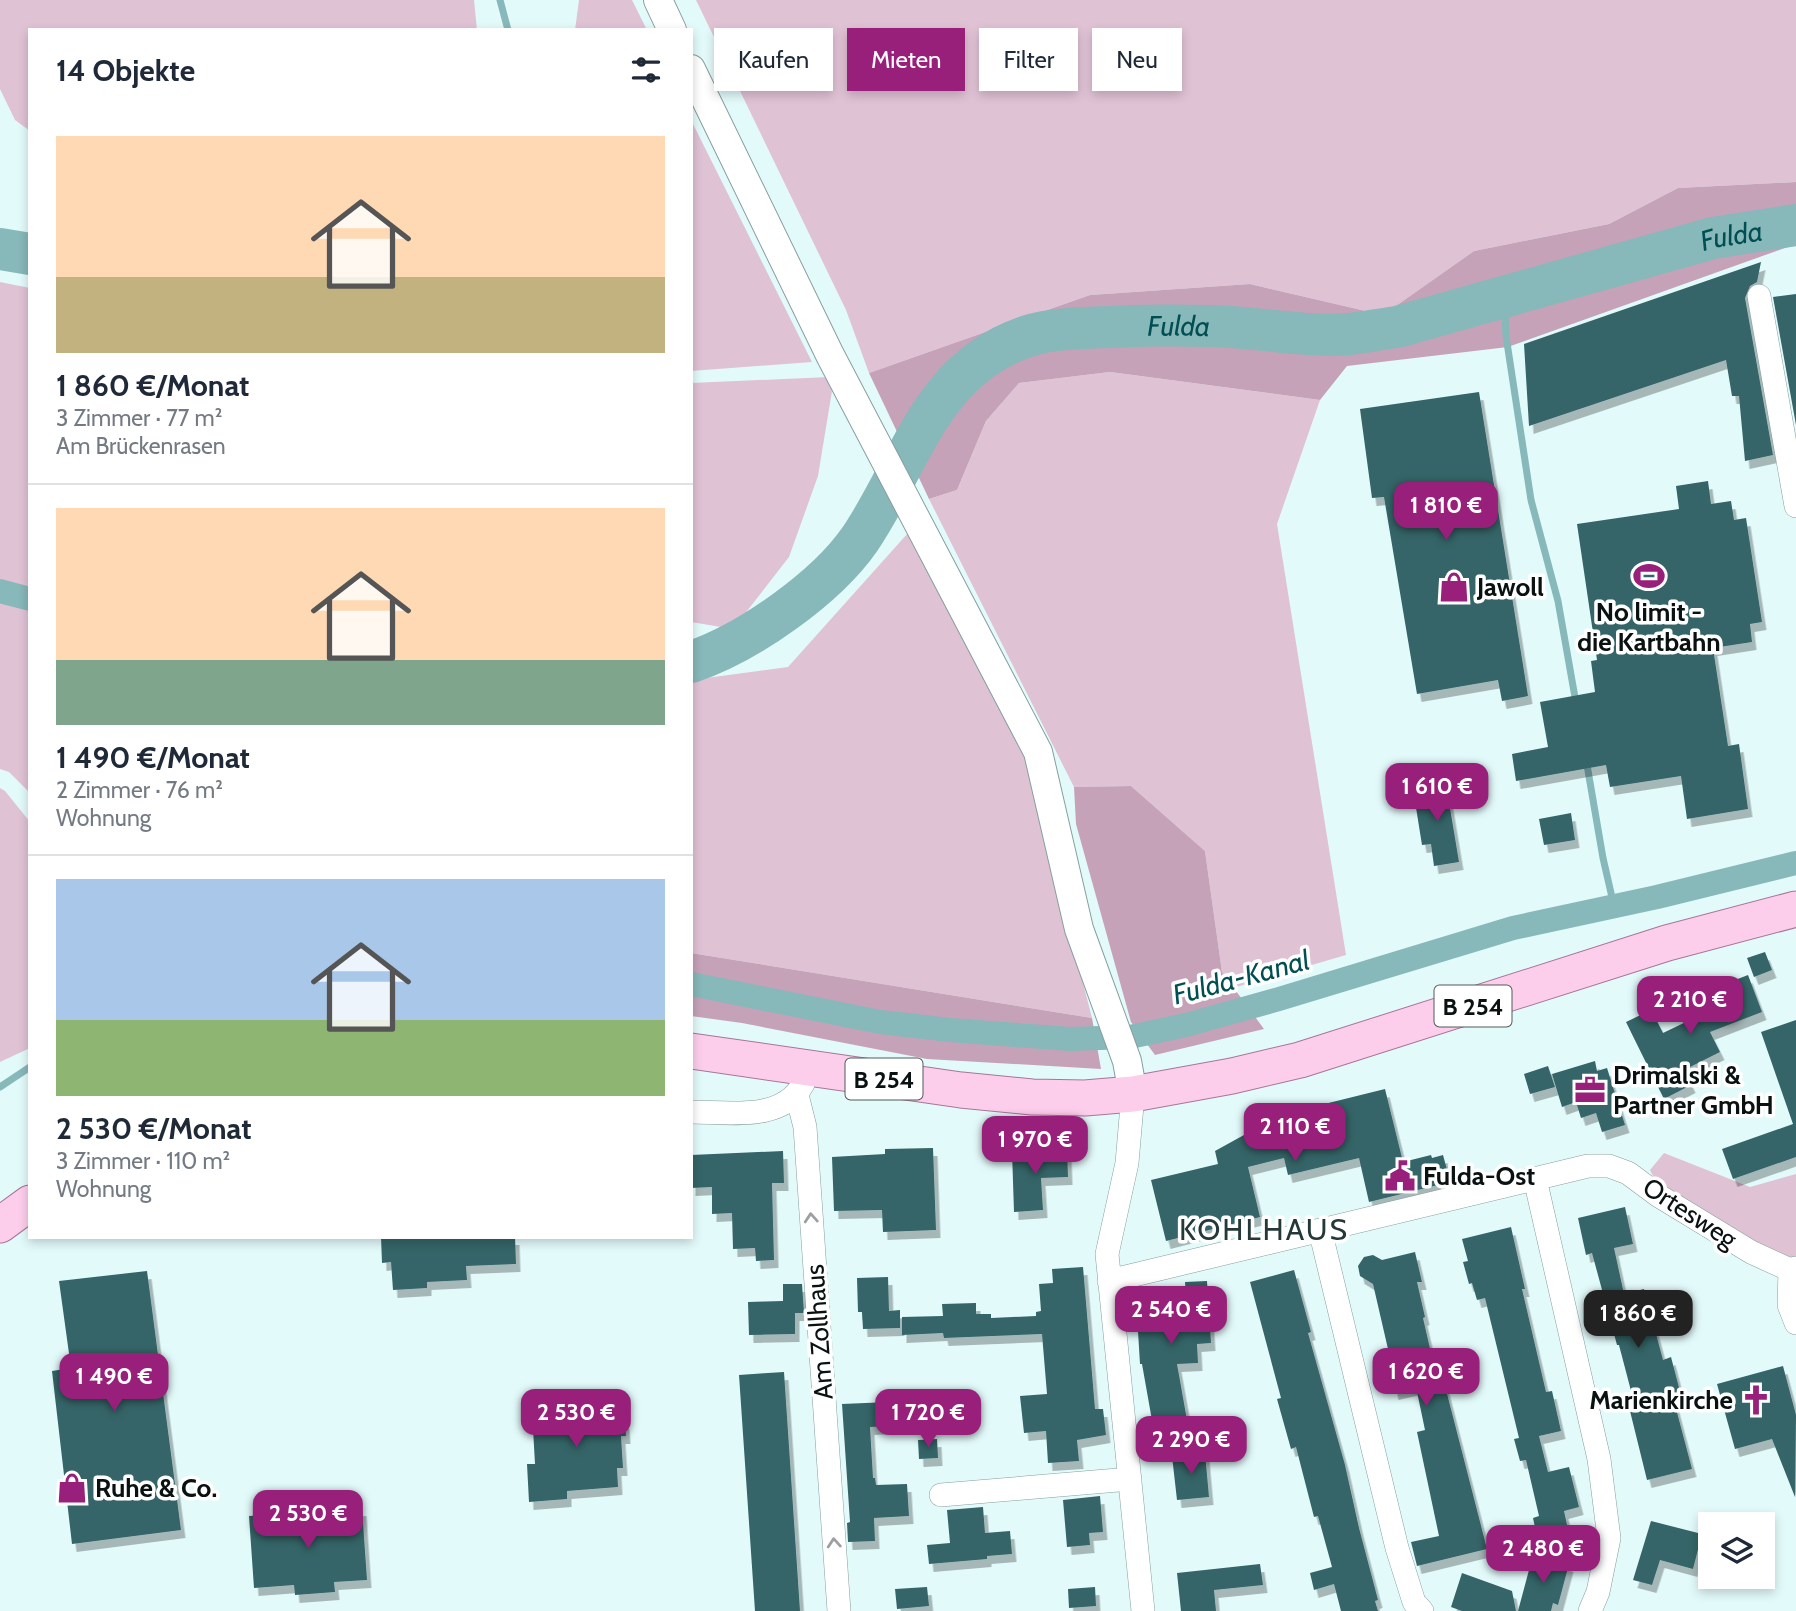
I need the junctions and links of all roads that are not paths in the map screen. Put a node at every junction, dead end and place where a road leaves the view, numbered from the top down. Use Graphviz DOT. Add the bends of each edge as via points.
graph roads {
  1 [pos="658,0"];
  2 [pos="671,28"];
  3 [pos="693,73"];
  4 [pos="1759,296"];
  5 [pos="1796,506"];
  6 [pos="1796,909"];
  7 [pos="693,1052"];
  8 [pos="1130,1077"];
  9 [pos="802,1082"];
  10 [pos="693,1112"];
  11 [pos="1535,1179"];
  12 [pos="28,1204"];
  13 [pos="0,1224"];
  14 [pos="1320,1230"];
  15 [pos="1793,1269"];
  16 [pos="1109,1281"];
  17 [pos="1796,1323"];
  18 [pos="1130,1479"];
  19 [pos="941,1495"];
  20 [pos="839,1611"];
  21 [pos="1143,1611"];
  22 [pos="1422,1611"];
  23 [pos="1590,1611"];
  1 -- 2 [label="street"];
  3 -- 8 [label="street" via="824,343 1038,752 1079,929"];
  4 -- 5 [label="street"];
  6 -- 8 [label="main road, B 254" via="1667,943 1300,1060 1219,1079"];
  7 -- 9 [label="main road, B 254"];
  8 -- 9 [label="main road, B 254" via="1085,1098"];
  8 -- 16 [label="street" via="1128,1163 1107,1254"];
  9 -- 10 [label="street" via="778,1107 760,1112"];
  20 -- 9 [label="street, Am Zollhaus, one-way"];
  11 -- 14 [label="street"];
  11 -- 15 [label="street, Ortesweg" via="1588,1166 1615,1168 1751,1252"];
  11 -- 23 [label="street" via="1599,1459 1608,1538"];
  12 -- 13 [label="main road"];
  14 -- 16 [label="street"];
  14 -- 22 [label="street" via="1397,1548 1414,1602"];
  15 -- 17 [label="street, Ortesweg" via="1790,1305"];
  16 -- 18 [label="street"];
  18 -- 19 [label="street"];
  18 -- 21 [label="street"];
}
